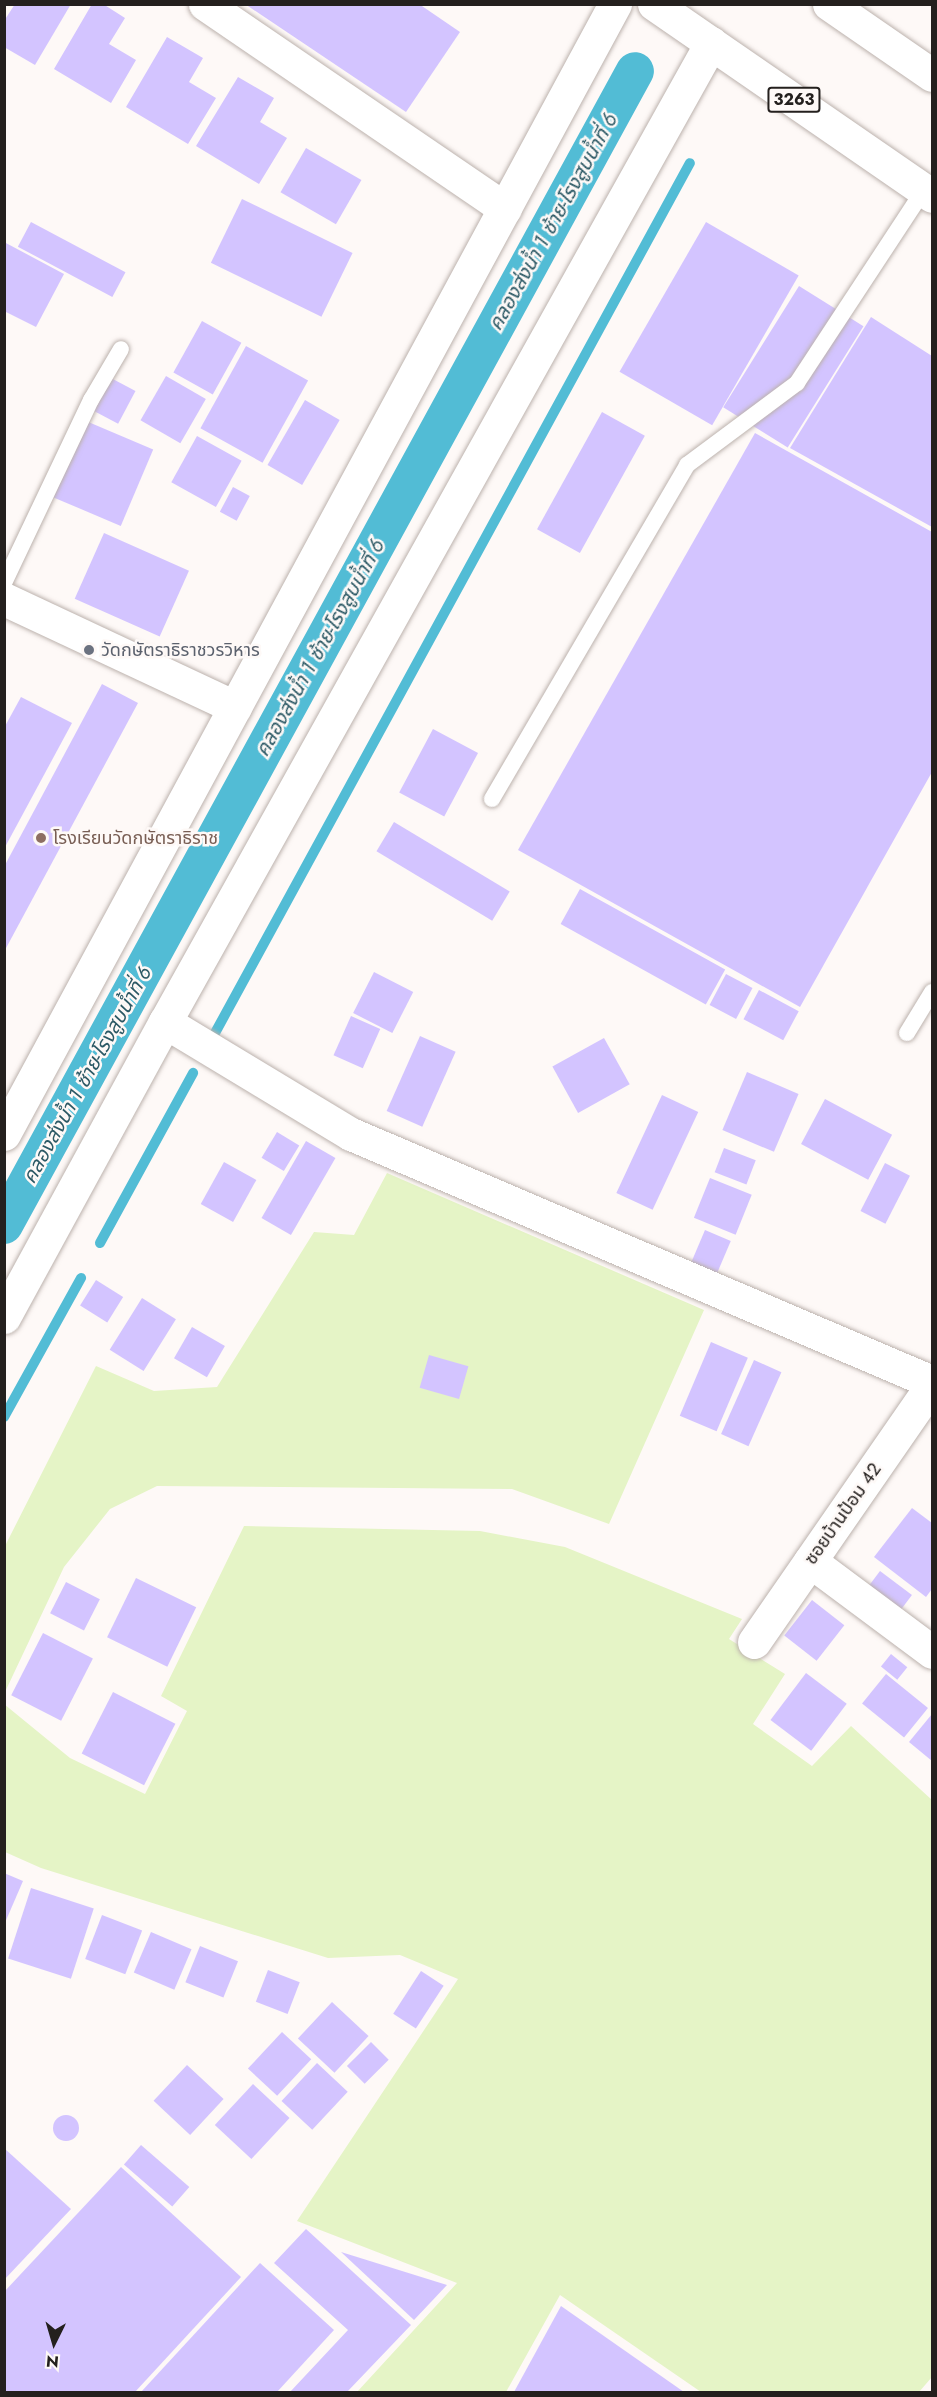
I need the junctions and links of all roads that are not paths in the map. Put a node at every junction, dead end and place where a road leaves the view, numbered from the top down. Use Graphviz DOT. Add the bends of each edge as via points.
graph roads {
  1 [pos="205,4"];
  2 [pos="615,4"];
  3 [pos="654,4"];
  4 [pos="829,4"];
  5 [pos="711,43"];
  6 [pos="933,75"];
  7 [pos="928,193"];
  8 [pos="505,209"];
  9 [pos="121,349"];
  10 [pos="4,583"];
  11 [pos="4,599"];
  12 [pos="235,707"];
  13 [pos="492,799"];
  14 [pos="933,992"];
  15 [pos="165,1022"];
  16 [pos="907,1033"];
  17 [pos="4,1134"];
  18 [pos="4,1317"];
  19 [pos="933,1384"];
  20 [pos="810,1561"];
  21 [pos="754,1642"];
  22 [pos="933,1652"];
  1 -- 8 [label="street"];
  2 -- 8 [label="street"];
  3 -- 5 [label="street, 3263"];
  4 -- 6 [label="street"];
  5 -- 7 [label="street, 3263"];
  5 -- 15 [label="street"];
  7 -- 13 [label="lane" via="797,383 687,465"];
  8 -- 12 [label="street"];
  9 -- 10 [label="lane" via="91,400"];
  11 -- 12 [label="street"];
  12 -- 17 [label="street"];
  14 -- 16 [label="lane"];
  15 -- 18 [label="street"];
  15 -- 19 [label="street" via="351,1134"];
  19 -- 20 [label="street, ซอยบ้านป้อม 42"];
  20 -- 21 [label="street, ซอยบ้านป้อม 42"];
  20 -- 22 [label="street"];
}
